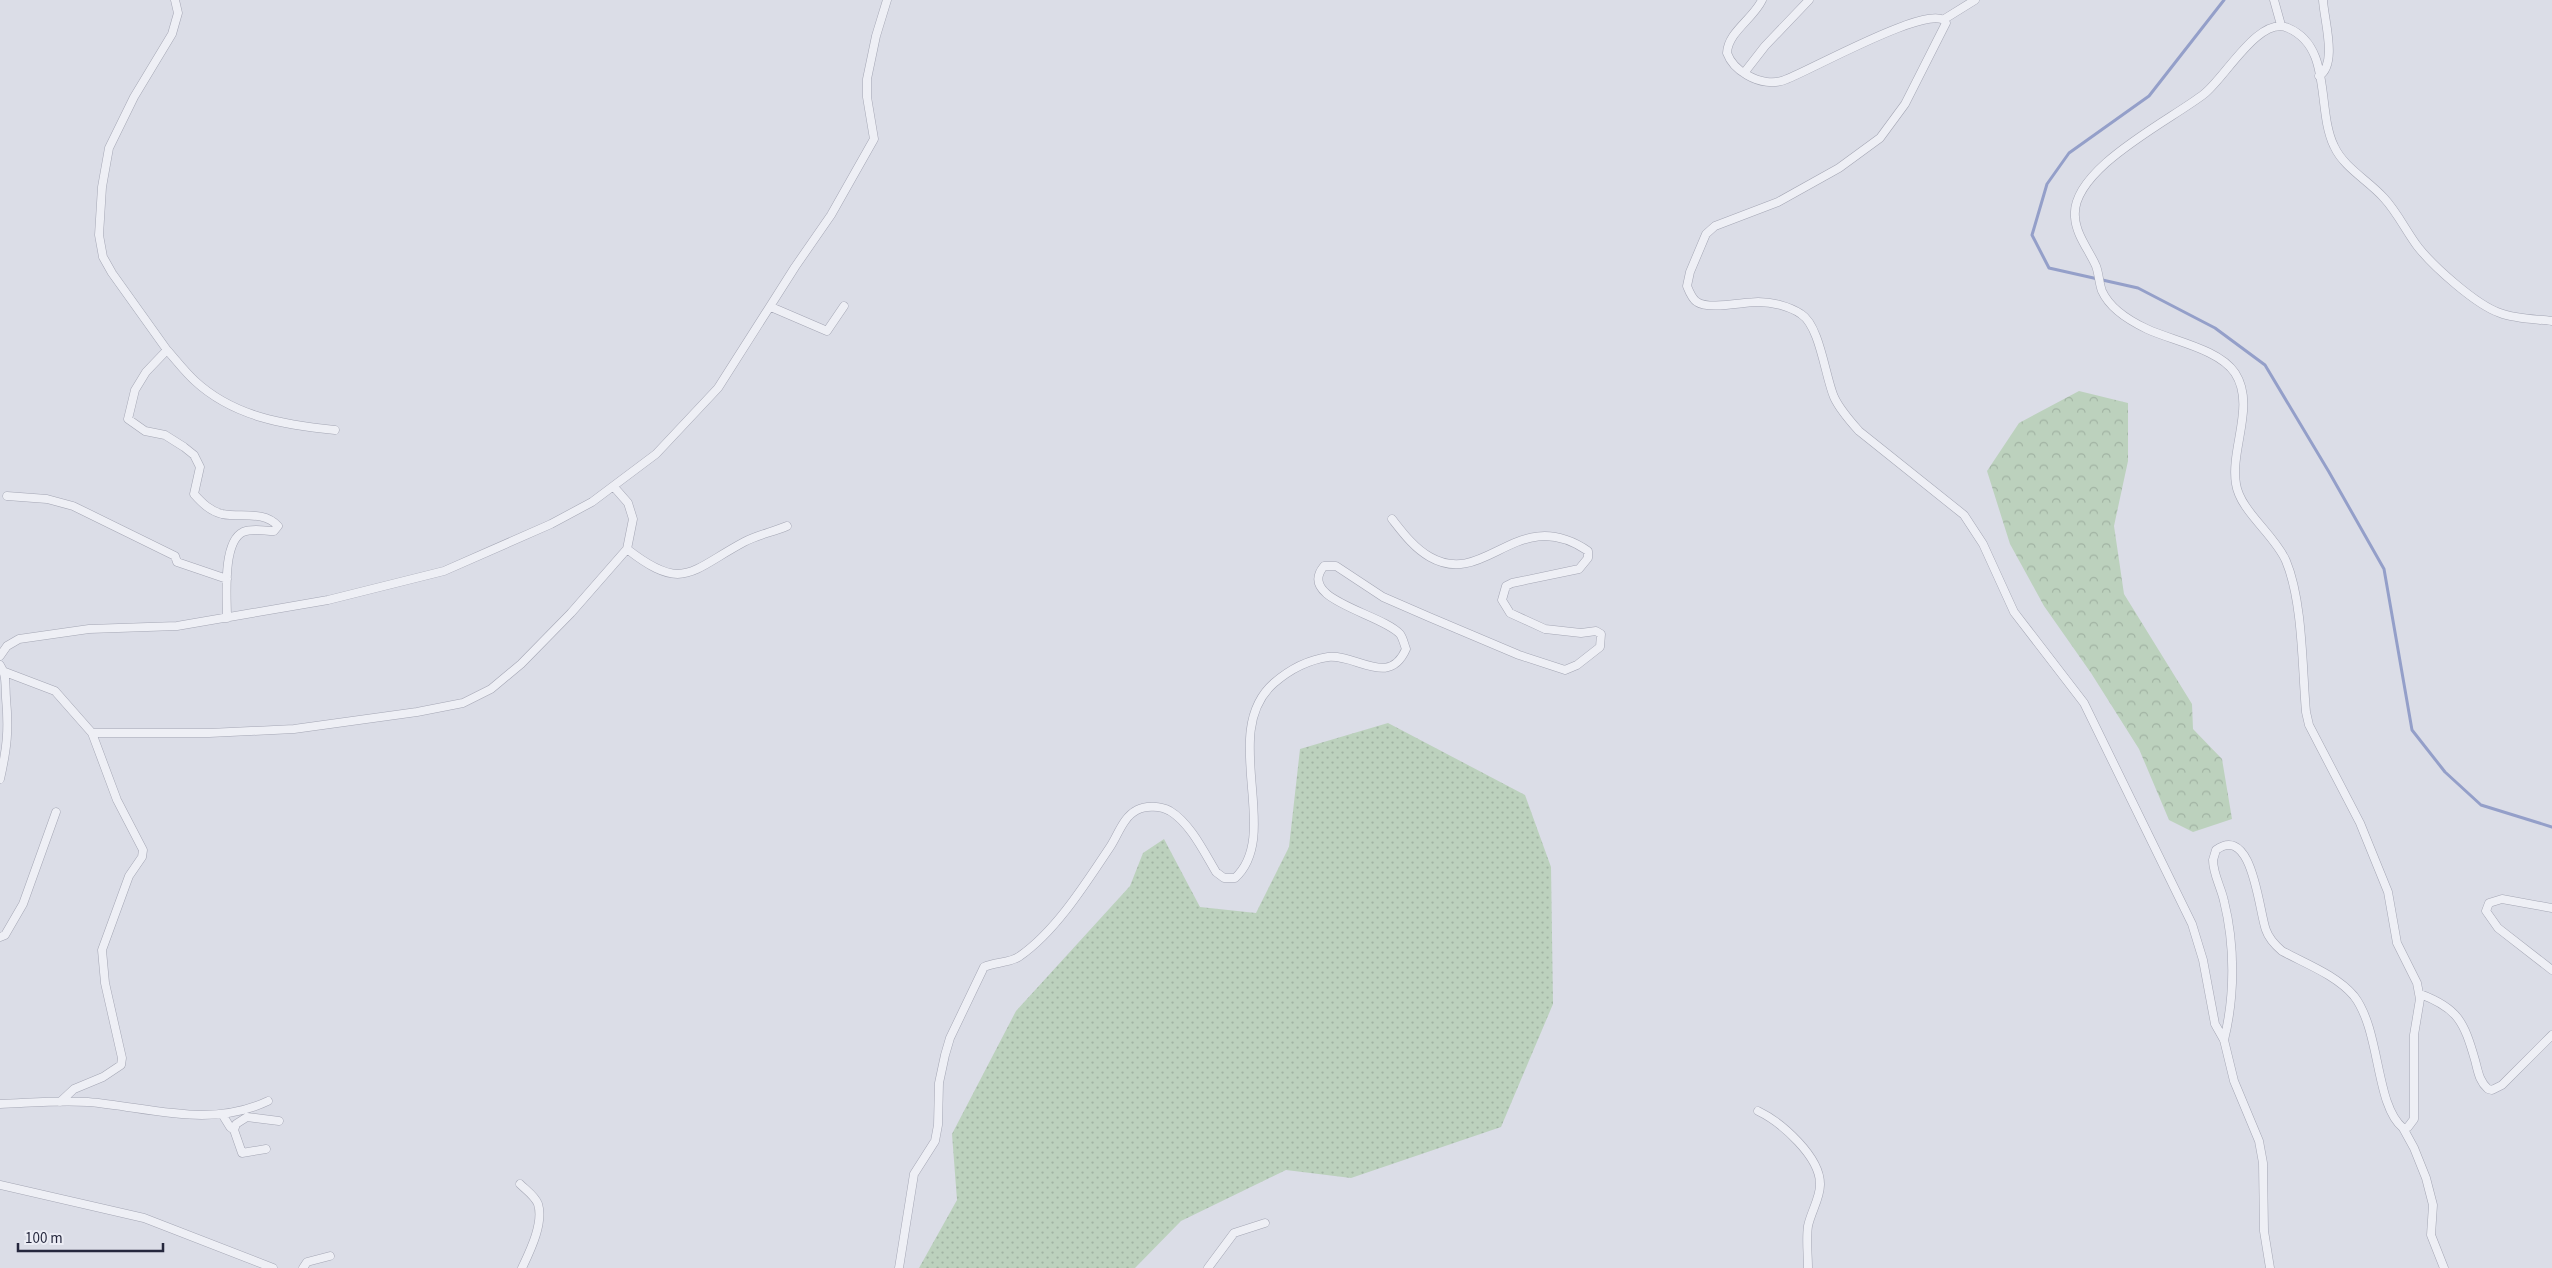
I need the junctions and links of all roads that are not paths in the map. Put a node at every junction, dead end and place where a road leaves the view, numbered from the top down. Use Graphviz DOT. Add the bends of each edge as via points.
graph roads {
  1 [pos="175,0"];
  2 [pos="887,0"];
  3 [pos="1762,0"];
  4 [pos="1809,0"];
  5 [pos="1975,0"];
  6 [pos="2274,0"];
  7 [pos="2322,0"];
  8 [pos="1940,9"];
  9 [pos="1946,18"];
  10 [pos="2281,25"];
  11 [pos="1851,39"];
  12 [pos="1744,74"];
  13 [pos="2319,76"];
  14 [pos="844,306"];
  15 [pos="771,307"];
  16 [pos="2552,321"];
  17 [pos="167,350"];
  18 [pos="335,430"];
  19 [pos="614,487"];
  20 [pos="8,496"];
  21 [pos="1392,520"];
  22 [pos="787,526"];
  23 [pos="627,549"];
  24 [pos="227,579"];
  25 [pos="227,618"];
  26 [pos="0,656"];
  27 [pos="0,664"];
  28 [pos="6,672"];
  29 [pos="92,734"];
  30 [pos="0,779"];
  31 [pos="56,812"];
  32 [pos="2552,908"];
  33 [pos="0,937"];
  34 [pos="2552,970"];
  35 [pos="2420,994"];
  36 [pos="2552,1035"];
  37 [pos="2224,1040"];
  38 [pos="268,1101"];
  39 [pos="60,1102"];
  40 [pos="0,1104"];
  41 [pos="1758,1111"];
  42 [pos="222,1114"];
  43 [pos="279,1121"];
  44 [pos="2403,1128"];
  45 [pos="234,1130"];
  46 [pos="266,1149"];
  47 [pos="520,1184"];
  48 [pos="0,1185"];
  49 [pos="1265,1223"];
  50 [pos="330,1256"];
  51 [pos="273,1268"];
  52 [pos="303,1268"];
  53 [pos="522,1268"];
  54 [pos="899,1268"];
  55 [pos="1208,1268"];
  56 [pos="1808,1268"];
  57 [pos="2270,1268"];
  58 [pos="2444,1268"];
  1 -- 17 [label="street" via="178,13 172,34 134,97 109,148 98,235 103,258 112,274"];
  2 -- 15 [label="street" via="868,79 867,97 874,138 831,215"];
  3 -- 12 [label="street" via="1734,34 1727,48 1732,63"];
  4 -- 12 [label="street" via="1765,46"];
  5 -- 9 [label="street"];
  6 -- 10 [label="street"];
  7 -- 13 [label="street" via="2329,61 2326,71"];
  8 -- 9 [label="street"];
  9 -- 37 [label="street" via="1946,28 1906,104 1880,138 1839,168 1778,202 1715,226 1706,234 1687,286 1697,302 1706,305 1759,302 1775,304 1803,315 1814,332 1833,394 1848,419 1964,515 1983,544 2014,612 2084,703 2104,742 2192,924 2203,960 2212,1013"];
  10 -- 13 [label="street" via="2300,34 2308,43"];
  10 -- 35 [label="street" via="2258,35 2207,92 2131,142 2082,189 2074,208 2076,225 2099,273 2102,292 2122,315 2146,329 2224,361 2242,388 2235,473 2238,491 2280,548 2287,563 2298,616 2306,712 2310,725 2364,832 2388,892 2397,943"];
  11 -- 12 [label="street" via="1781,81 1761,82"];
  13 -- 16 [label="street" via="2329,136 2337,152 2384,198 2421,251 2491,310 2510,316"];
  14 -- 15 [label="street" via="827,332"];
  15 -- 19 [label="street" via="704,406 656,454"];
  17 -- 18 [label="street" via="196,382 240,410 292,425"];
  17 -- 24 [label="street" via="146,372 135,390 128,419 145,431 165,435 194,455 200,466 194,494 204,504 222,514 249,515 278,526 274,531 245,531 236,538 230,553"];
  19 -- 23 [label="street" via="628,503 633,519"];
  19 -- 25 [label="street" via="564,518 444,571 328,600"];
  20 -- 24 [label="street" via="47,499 73,506 175,556 178,562"];
  21 -- 54 [label="street" via="1408,540 1430,557 1447,564 1472,562 1536,535 1557,535 1581,546 1588,551 1588,558 1579,569 1512,583 1506,586 1502,600 1510,613 1545,629 1582,633 1596,631 1601,634 1600,647 1565,670 1421,614 1383,597 1336,566 1324,566 1318,573 1322,592 1333,600 1365,612 1400,634 1406,649 1403,655 1392,667 1382,668 1329,657 1295,668 1269,687 1251,724 1250,770 1254,807 1251,844 1245,868 1235,878 1224,878 1216,872 1182,820 1169,810 1156,807 1136,810 1124,821 1111,846 1042,937 1018,958 984,967 944,1055 935,1141 914,1174"];
  22 -- 23 [label="street" via="745,542 708,565 681,574 660,572"];
  23 -- 29 [label="street" via="521,664 491,689 464,703 294,729"];
  24 -- 25 [label="street"];
  25 -- 26 [label="street" via="177,626 89,629 19,639 7,646"];
  27 -- 28 [label="street"];
  28 -- 29 [label="street" via="55,691"];
  28 -- 30 [label="street" via="8,744"];
  29 -- 39 [label="street" via="117,800 143,850 142,858 129,876 102,950 121,1065 74,1089"];
  31 -- 33 [label="street" via="23,904"];
  32 -- 34 [label="street" via="2502,898 2489,904 2486,912 2498,928"];
  35 -- 36 [label="street" via="2452,1010 2488,1089 2502,1086"];
  35 -- 44 [label="street" via="2414,1035 2414,1119"];
  37 -- 44 [label="street" via="2229,1016 2231,964 2228,919 2213,860 2216,850 2228,846 2240,850 2250,864 2265,928 2275,945 2336,980 2362,1009 2369,1024 2390,1111"];
  37 -- 57 [label="street" via="2234,1082 2253,1122 2260,1148 2265,1187 2264,1231"];
  38 -- 42 [label="street"];
  39 -- 40 [label="street"];
  39 -- 42 [label="street" via="88,1102 196,1116"];
  41 -- 56 [label="street" via="1774,1118 1796,1140 1813,1162 1821,1184 1808,1227"];
  42 -- 45 [label="street"];
  43 -- 45 [label="street" via="247,1117 236,1124"];
  44 -- 58 [label="street" via="2426,1178 2433,1205 2431,1235"];
  45 -- 46 [label="street" via="242,1153"];
  47 -- 53 [label="street" via="538,1203 539,1215"];
  48 -- 51 [label="street" via="144,1218"];
  49 -- 55 [label="street" via="1234,1233"];
  50 -- 52 [label="street" via="307,1262"];
}
